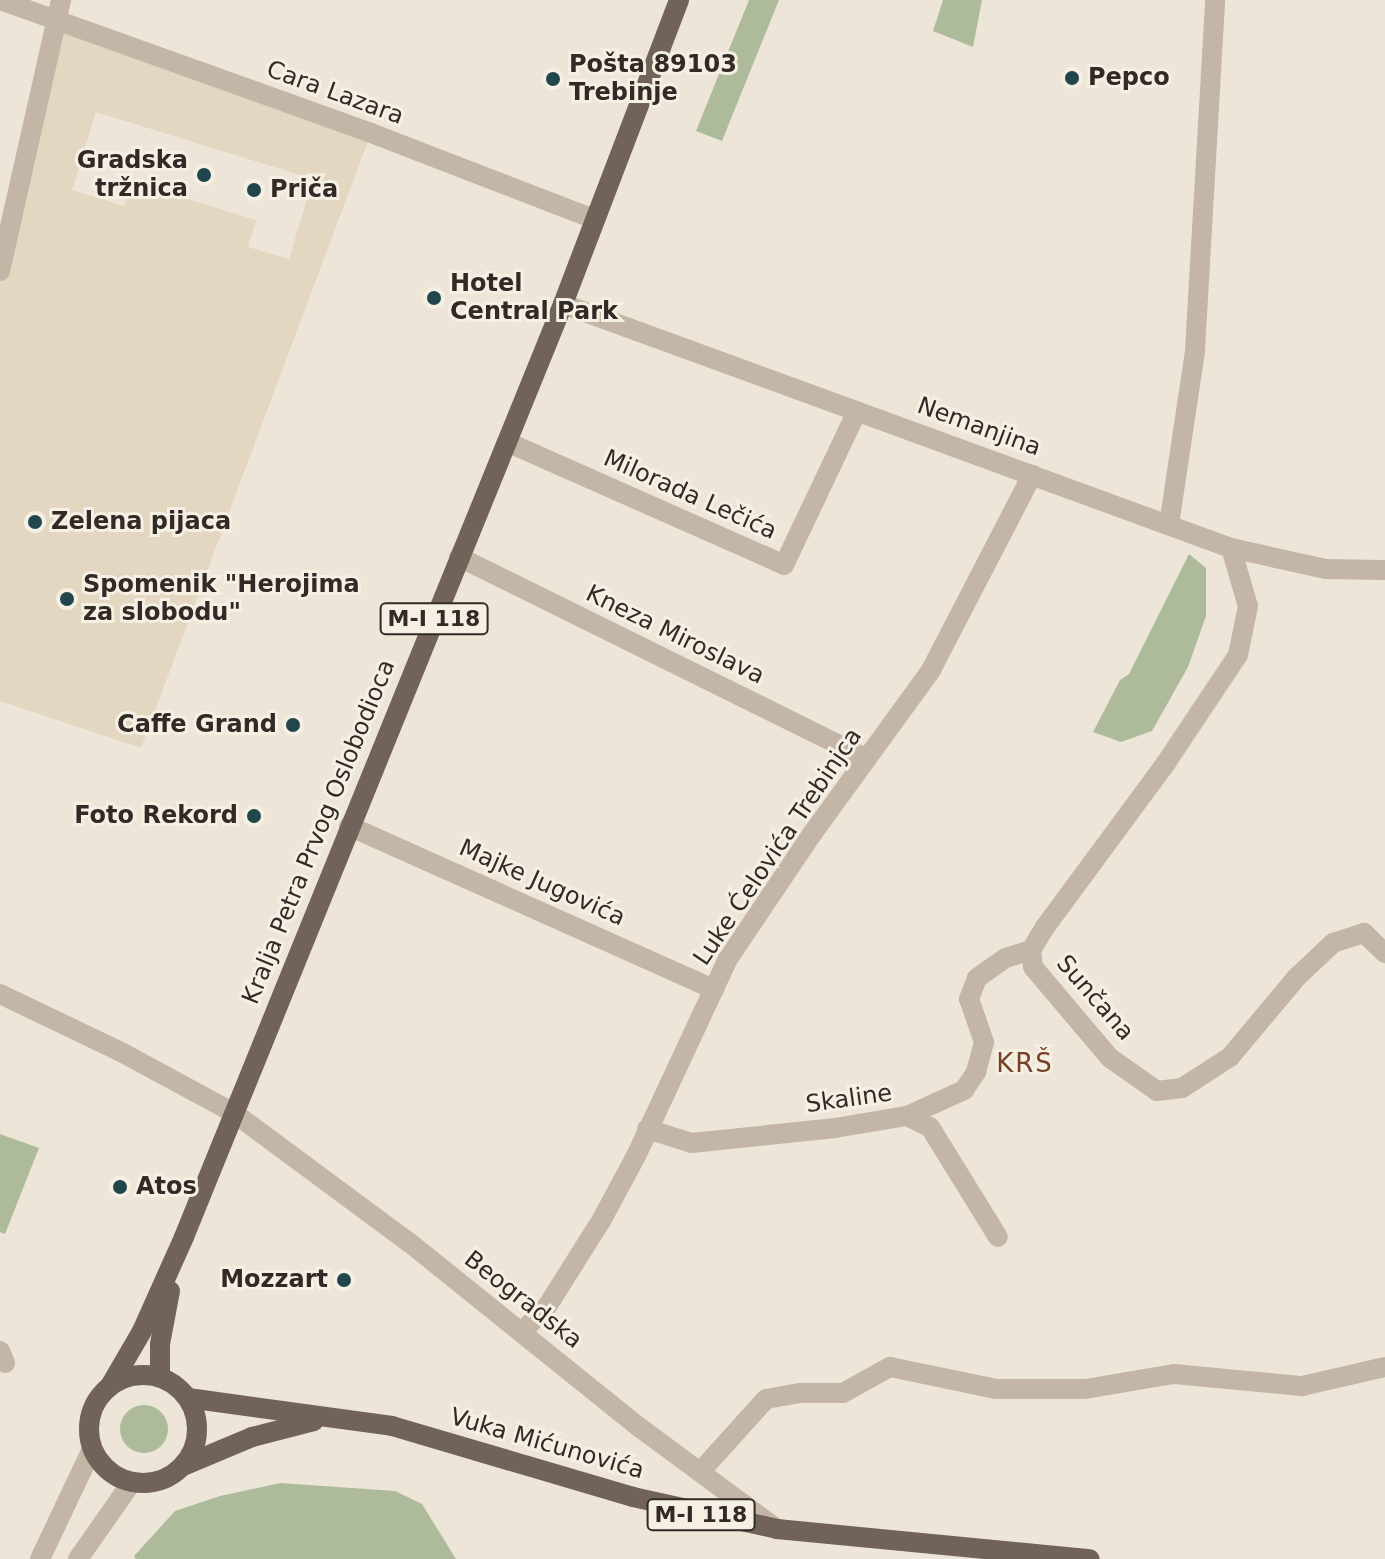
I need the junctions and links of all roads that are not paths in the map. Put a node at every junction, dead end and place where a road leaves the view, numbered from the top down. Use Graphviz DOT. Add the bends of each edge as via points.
graph roads {
  1 [pos="0,0"];
  2 [pos="61,0"];
  3 [pos="679,0"];
  4 [pos="1215,0"];
  5 [pos="57,21"];
  6 [pos="594,219"];
  7 [pos="1,260"];
  8 [pos="563,304"];
  9 [pos="857,411"];
  10 [pos="507,442"];
  11 [pos="1032,475"];
  12 [pos="1169,525"];
  13 [pos="1231,548"];
  14 [pos="459,557"];
  15 [pos="1384,570"];
  16 [pos="867,759"];
  17 [pos="349,826"];
  18 [pos="1031,950"];
  19 [pos="1385,953"];
  20 [pos="714,989"];
  21 [pos="0,994"];
  22 [pos="234,1113"];
  23 [pos="907,1116"];
  24 [pos="647,1129"];
  25 [pos="184,1237"];
  26 [pos="998,1237"];
  27 [pos="522,1332"];
  28 [pos="1385,1367"];
  29 [pos="160,1377"];
  30 [pos="110,1386"];
  31 [pos="188,1398"];
  32 [pos="322,1419"];
  33 [pos="92,1449"];
  34 [pos="183,1466"];
  35 [pos="700,1472"];
  36 [pos="132,1482"];
  37 [pos="777,1529"];
  38 [pos="40,1559"];
  39 [pos="78,1559"];
  40 [pos="1090,1559"];
  1 -- 5 [label="street, Cara Lazara"];
  2 -- 5 [label="street"];
  3 -- 6 [label="main road, Kralja Petra Prvog Oslobodioca / M-I 118"];
  4 -- 12 [label="street" via="1195,350"];
  5 -- 6 [label="street, Cara Lazara"];
  5 -- 7 [label="street"];
  6 -- 8 [label="main road, Kralja Petra Prvog Oslobodioca / M-I 118"];
  8 -- 9 [label="street, Nemanjina"];
  8 -- 10 [label="main road, Kralja Petra Prvog Oslobodioca / M-I 118"];
  9 -- 10 [label="street, Milorada Lečića" via="784,565"];
  9 -- 11 [label="street, Nemanjina"];
  10 -- 14 [label="main road, Kralja Petra Prvog Oslobodioca / M-I 118"];
  11 -- 12 [label="street, Nemanjina"];
  11 -- 16 [label="street, Luke Ćelovića Trebinjca" via="931,670"];
  12 -- 13 [label="street, Nemanjina"];
  13 -- 15 [label="street, Nemanjina" via="1326,569"];
  13 -- 18 [label="street, Sunčana" via="1248,606 1238,655"];
  14 -- 16 [label="street, Kneza Miroslava"];
  14 -- 17 [label="main road, Kralja Petra Prvog Oslobodioca / M-I 118"];
  16 -- 20 [label="street, Luke Ćelovića Trebinjca" via="728,959"];
  17 -- 20 [label="street, Majke Jugovića"];
  17 -- 22 [label="main road, Kralja Petra Prvog Oslobodioca / M-I 118"];
  18 -- 19 [label="street, Sunčana" via="1033,967 1073,1017 1110,1058 1157,1091 1182,1088 1230,1057 1333,943 1364,933"];
  18 -- 23 [label="street" via="1006,958 977,978 969,999 984,1042 976,1072 964,1090"];
  20 -- 24 [label="street, Luke Ćelovića Trebinjca"];
  21 -- 22 [label="street, Beogradska"];
  22 -- 25 [label="main road, Kralja Petra Prvog Oslobodioca / M-I 118"];
  22 -- 27 [label="street, Beogradska"];
  23 -- 24 [label="street, Skaline" via="692,1143"];
  23 -- 26 [label="street, Skaline" via="930,1127"];
  24 -- 27 [label="street, Luke Ćelovića Trebinjca" via="572,1272"];
  25 -- 29 [label="main road, M-I 118" via="165,1310"];
  25 -- 30 [label="main road, M-I 118" via="142,1331"];
  27 -- 35 [label="street, Beogradska"];
  28 -- 35 [label="street" via="1302,1386 1174,1374 1085,1389 996,1389 890,1367 843,1393 766,1399"];
  29 -- 30 [label="main road" via="142,1374"];
  29 -- 31 [label="main road, M-I 118"];
  30 -- 33 [label="main road, M-I 118" via="90,1415"];
  31 -- 32 [label="main road, Vuka Mićunovića / M-I 118"];
  31 -- 34 [label="main road" via="197,1433"];
  32 -- 34 [label="main road, Vuka Mićunovića / M-I 118" via="252,1437"];
  32 -- 37 [label="main road, Vuka Mićunovića / M-I 118" via="392,1426 646,1500"];
  33 -- 36 [label="main road" via="115,1476"];
  33 -- 38 [label="street"];
  34 -- 36 [label="main road, M-I 118" via="151,1483"];
  35 -- 37 [label="street, Beogradska"];
  36 -- 39 [label="street"];
  37 -- 40 [label="main road, Vuka Mićunovića / M-I 118"];
}
